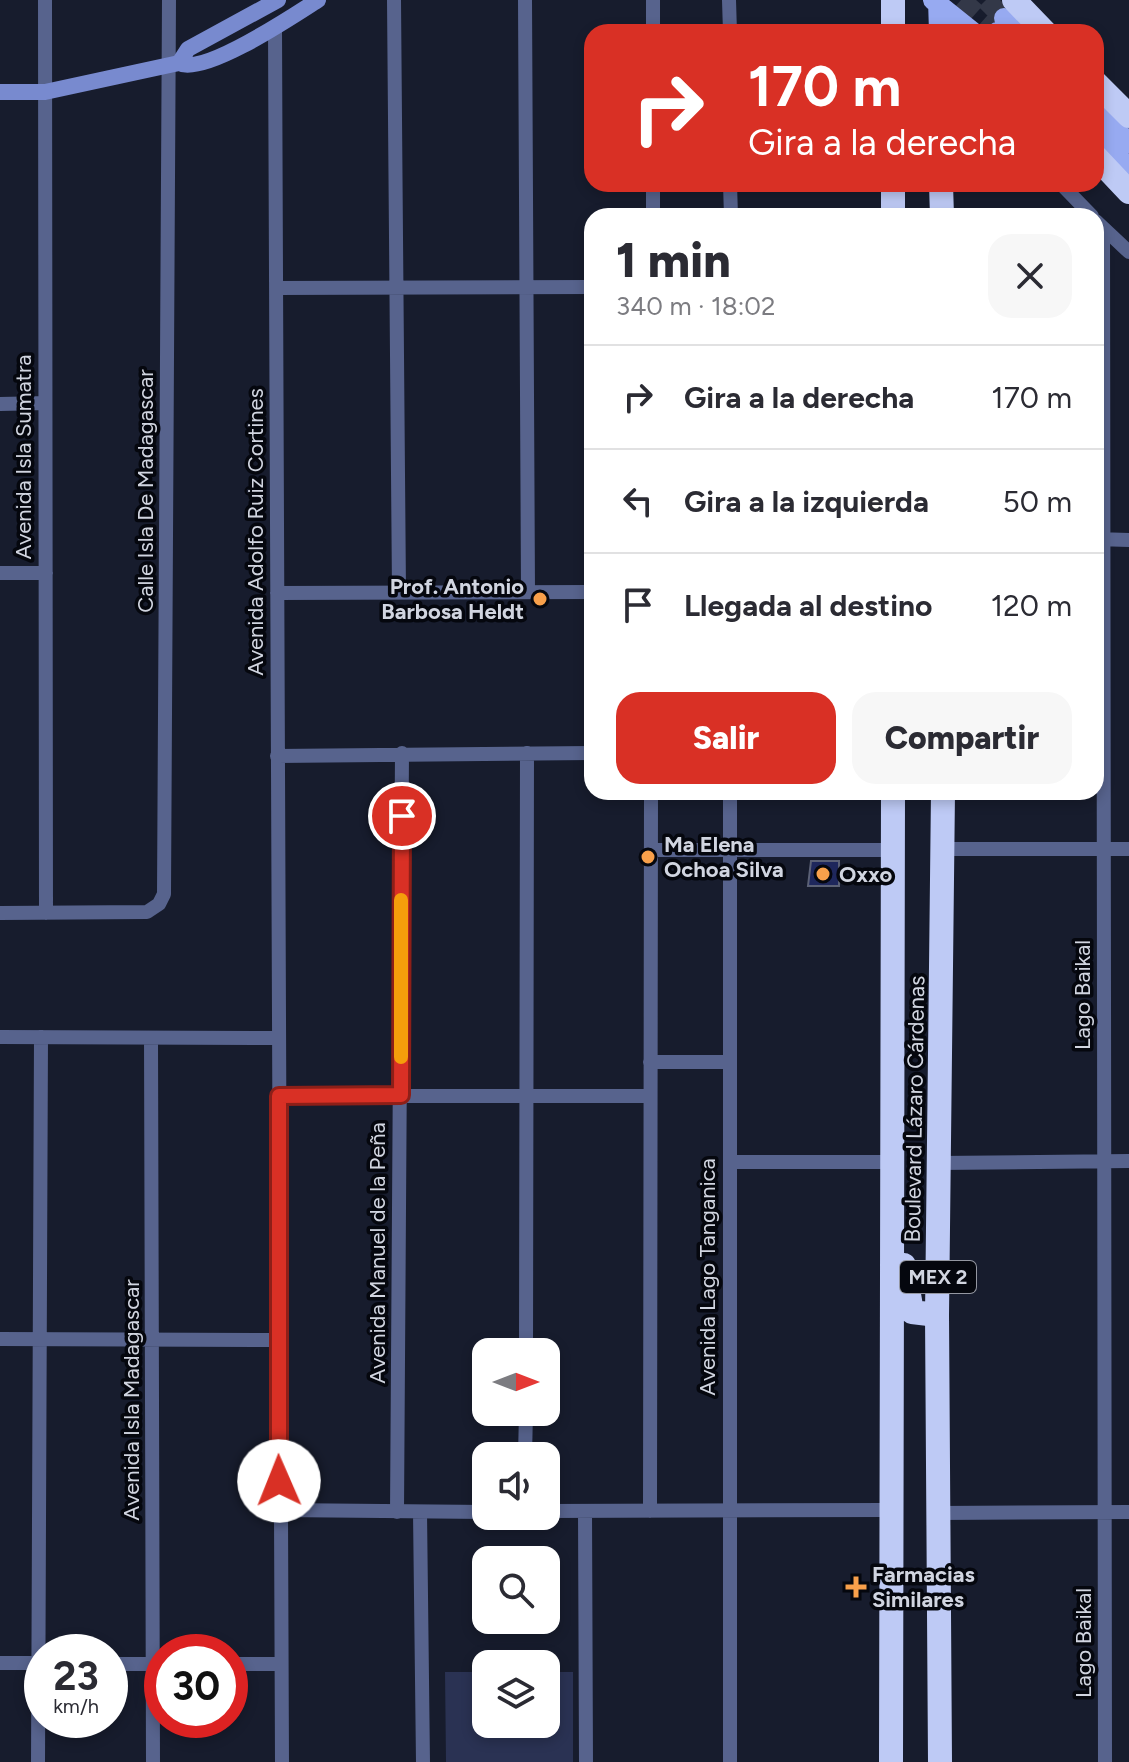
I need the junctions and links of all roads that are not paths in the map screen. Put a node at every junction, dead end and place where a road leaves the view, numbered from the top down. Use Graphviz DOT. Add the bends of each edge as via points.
graph roads {
  1 [pos="45,0"];
  2 [pos="169,0"];
  3 [pos="278,0"];
  4 [pos="318,0"];
  5 [pos="394,0"];
  6 [pos="525,0"];
  7 [pos="653,0"];
  8 [pos="729,0"];
  9 [pos="893,0"];
  10 [pos="936,1"];
  11 [pos="653,24"];
  12 [pos="730,24"];
  13 [pos="893,24"];
  14 [pos="938,24"];
  15 [pos="963,24"];
  16 [pos="275,27"];
  17 [pos="172,71"];
  18 [pos="1104,91"];
  19 [pos="0,92"];
  20 [pos="45,92"];
  21 [pos="1129,116"];
  22 [pos="1104,118"];
  23 [pos="1104,141"];
  24 [pos="1129,143"];
  25 [pos="1104,165"];
  26 [pos="1129,168"];
  27 [pos="1069,192"];
  28 [pos="1129,192"];
  29 [pos="1084,208"];
  30 [pos="1104,228"];
  31 [pos="1129,252"];
  32 [pos="396,287"];
  33 [pos="527,287"];
  34 [pos="584,287"];
  35 [pos="276,288"];
  36 [pos="45,403"];
  37 [pos="0,404"];
  38 [pos="1104,540"];
  39 [pos="1129,540"];
  40 [pos="0,573"];
  41 [pos="46,573"];
  42 [pos="399,592"];
  43 [pos="528,592"];
  44 [pos="584,592"];
  45 [pos="277,593"];
  46 [pos="402,753"];
  47 [pos="527,753"];
  48 [pos="584,753"];
  49 [pos="277,756"];
  50 [pos="651,800"];
  51 [pos="730,800"];
  52 [pos="893,800"];
  53 [pos="943,800"];
  54 [pos="1103,800"];
  55 [pos="730,849"];
  56 [pos="943,849"];
  57 [pos="1103,849"];
  58 [pos="1129,849"];
  59 [pos="651,850"];
  60 [pos="893,850"];
  61 [pos="0,913"];
  62 [pos="46,913"];
  63 [pos="0,1037"];
  64 [pos="41,1037"];
  65 [pos="151,1038"];
  66 [pos="277,1038"];
  67 [pos="650,1062"];
  68 [pos="729,1062"];
  69 [pos="401,1095"];
  70 [pos="279,1096"];
  71 [pos="650,1096"];
  72 [pos="526,1098"];
  73 [pos="1105,1161"];
  74 [pos="1129,1161"];
  75 [pos="730,1162"];
  76 [pos="893,1162"];
  77 [pos="939,1163"];
  78 [pos="893,1196"];
  79 [pos="937,1315"];
  80 [pos="153,1338"];
  81 [pos="526,1338"];
  82 [pos="0,1339"];
  83 [pos="40,1339"];
  84 [pos="278,1340"];
  85 [pos="280,1510"];
  86 [pos="729,1510"];
  87 [pos="889,1510"];
  88 [pos="560,1511"];
  89 [pos="585,1511"];
  90 [pos="650,1511"];
  91 [pos="397,1512"];
  92 [pos="420,1512"];
  93 [pos="472,1512"];
  94 [pos="1104,1512"];
  95 [pos="1129,1512"];
  96 [pos="938,1513"];
  97 [pos="40,1634"];
  98 [pos="158,1634"];
  99 [pos="0,1663"];
  100 [pos="24,1663"];
  101 [pos="248,1664"];
  102 [pos="281,1664"];
  103 [pos="38,1738"];
  104 [pos="154,1738"];
  105 [pos="38,1762"];
  106 [pos="153,1762"];
  107 [pos="282,1762"];
  108 [pos="423,1762"];
  109 [pos="586,1762"];
  110 [pos="730,1762"];
  111 [pos="891,1762"];
  112 [pos="940,1762"];
  113 [pos="1105,1762"];
  1 -- 20 [label="street, Avenida Isla Sumatra"];
  2 -- 17 [label="street, Calle Isla De Madagascar"];
  3 -- 17 [label="main road" via="188,49"];
  4 -- 16 [label="main road"];
  5 -- 32 [label="street"];
  6 -- 33 [label="street"];
  7 -- 11 [label="street"];
  8 -- 12 [label="street"];
  9 -- 13 [label="highway"];
  10 -- 14 [label="main road"];
  10 -- 15 [label="main road"];
  16 -- 17 [label="main road" via="194,66"];
  16 -- 35 [label="street, Avenida Adolfo Ruiz Cortines"];
  17 -- 20 [label="main road"];
  17 -- 62 [label="street, Calle Isla De Madagascar" via="162,900 147,912"];
  18 -- 21 [label="highway"];
  19 -- 20 [label="main road"];
  20 -- 36 [label="street, Avenida Isla Sumatra"];
  22 -- 24 [label="main road"];
  23 -- 26 [label="main road"];
  25 -- 28 [label="highway"];
  27 -- 29 [label="street"];
  30 -- 31 [label="street"];
  32 -- 33 [label="street"];
  32 -- 35 [label="street"];
  32 -- 42 [label="street"];
  33 -- 34 [label="street"];
  33 -- 43 [label="street"];
  35 -- 45 [label="street, Avenida Adolfo Ruiz Cortines"];
  36 -- 37 [label="street"];
  36 -- 41 [label="street, Avenida Isla Sumatra"];
  38 -- 39 [label="street"];
  40 -- 41 [label="street"];
  41 -- 62 [label="street, Avenida Isla Sumatra"];
  42 -- 43 [label="street"];
  42 -- 45 [label="street"];
  43 -- 44 [label="street"];
  45 -- 49 [label="street, Avenida Adolfo Ruiz Cortines"];
  46 -- 47 [label="street"];
  46 -- 49 [label="street"];
  46 -- 69 [label="street, Avenida Manuel de la Peña"];
  47 -- 48 [label="street"];
  47 -- 72 [label="street"];
  49 -- 66 [label="street, Avenida Adolfo Ruiz Cortines"];
  50 -- 59 [label="street"];
  51 -- 55 [label="street, Avenida Lago Tanganica"];
  52 -- 60 [label="highway, Boulevard Lázaro Cárdenas / MEX 2"];
  53 -- 56 [label="highway, Boulevard Lázaro Cárdenas / MEX 2"];
  54 -- 57 [label="street, Lago Baikal"];
  55 -- 59 [label="street"];
  55 -- 60 [label="street"];
  55 -- 68 [label="street, Avenida Lago Tanganica"];
  56 -- 57 [label="street"];
  56 -- 77 [label="highway, Boulevard Lázaro Cárdenas / MEX 2"];
  57 -- 58 [label="street"];
  57 -- 73 [label="street, Lago Baikal"];
  59 -- 67 [label="street"];
  60 -- 76 [label="highway, Boulevard Lázaro Cárdenas / MEX 2"];
  61 -- 62 [label="street"];
  63 -- 64 [label="street"];
  64 -- 65 [label="street"];
  64 -- 83 [label="street"];
  65 -- 66 [label="street"];
  65 -- 80 [label="street, Avenida Isla Madagascar"];
  66 -- 70 [label="street, Avenida Adolfo Ruiz Cortines"];
  67 -- 68 [label="street"];
  67 -- 71 [label="street"];
  68 -- 75 [label="street, Avenida Lago Tanganica"];
  69 -- 70 [label="street"];
  69 -- 72 [label="street"];
  69 -- 91 [label="street, Avenida Manuel de la Peña"];
  70 -- 84 [label="street, Avenida Adolfo Ruiz Cortines"];
  71 -- 72 [label="street"];
  71 -- 90 [label="street"];
  72 -- 81 [label="street"];
  73 -- 74 [label="street"];
  73 -- 77 [label="street"];
  73 -- 94 [label="street, Lago Baikal"];
  75 -- 76 [label="street"];
  75 -- 86 [label="street, Avenida Lago Tanganica"];
  76 -- 78 [label="highway, Boulevard Lázaro Cárdenas / MEX 2"];
  77 -- 79 [label="highway, Boulevard Lázaro Cárdenas / MEX 2"];
  78 -- 79 [label="highway" via="910,1308 916,1314"];
  78 -- 87 [label="highway, Boulevard Lázaro Cárdenas / MEX 2"];
  79 -- 96 [label="highway, Boulevard Lázaro Cárdenas / MEX 2"];
  80 -- 83 [label="street"];
  80 -- 84 [label="street"];
  80 -- 98 [label="street, Avenida Isla Madagascar"];
  82 -- 83 [label="street"];
  83 -- 97 [label="street"];
  84 -- 85 [label="street, Avenida Adolfo Ruiz Cortines"];
  85 -- 91 [label="street"];
  85 -- 102 [label="street, Avenida Adolfo Ruiz Cortines"];
  86 -- 87 [label="street"];
  86 -- 90 [label="street"];
  86 -- 110 [label="street, Avenida Lago Tanganica"];
  87 -- 111 [label="highway, Boulevard Lázaro Cárdenas / MEX 2"];
  88 -- 89 [label="street"];
  89 -- 90 [label="street"];
  89 -- 109 [label="street"];
  91 -- 92 [label="street"];
  92 -- 93 [label="street"];
  92 -- 108 [label="street"];
  94 -- 95 [label="street"];
  94 -- 96 [label="street"];
  94 -- 113 [label="street, Lago Baikal"];
  96 -- 112 [label="highway, Boulevard Lázaro Cárdenas / MEX 2"];
  99 -- 100 [label="street"];
  101 -- 102 [label="street"];
  102 -- 107 [label="street, Avenida Adolfo Ruiz Cortines"];
  103 -- 105 [label="street"];
  104 -- 106 [label="street, Avenida Isla Madagascar"];
}
